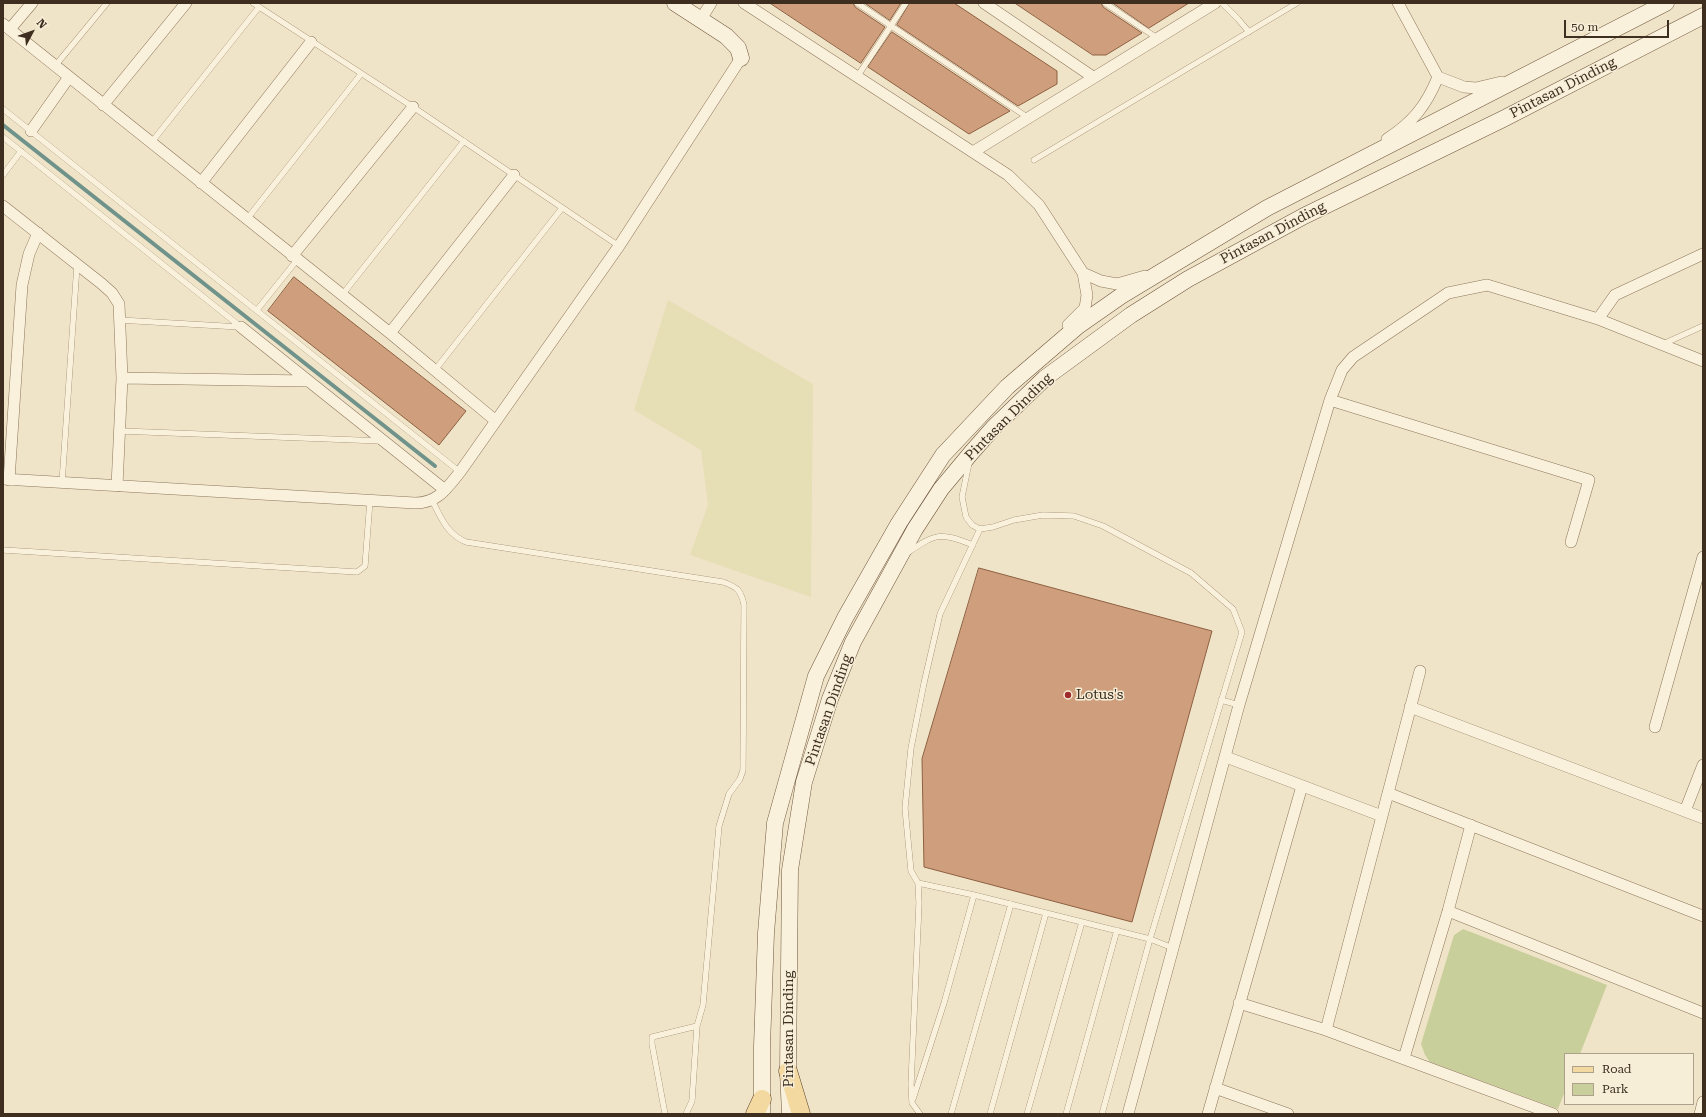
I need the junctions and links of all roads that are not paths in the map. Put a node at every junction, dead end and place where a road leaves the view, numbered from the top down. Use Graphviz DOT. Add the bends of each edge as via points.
graph roads {
  1 [pos="32,3"];
  2 [pos="107,3"];
  3 [pos="186,3"];
  4 [pos="253,3"];
  5 [pos="675,3"];
  6 [pos="711,3"];
  7 [pos="744,3"];
  8 [pos="857,3"];
  9 [pos="906,3"];
  10 [pos="984,3"];
  11 [pos="1105,3"];
  12 [pos="1215,3"];
  13 [pos="1222,3"];
  14 [pos="1297,3"];
  15 [pos="1398,3"];
  16 [pos="1666,3"];
  17 [pos="259,7"];
  18 [pos="1703,16"];
  19 [pos="701,19"];
  20 [pos="6,26"];
  21 [pos="891,26"];
  22 [pos="1249,32"];
  23 [pos="1157,38"];
  24 [pos="311,42"];
  25 [pos="741,58"];
  26 [pos="55,66"];
  27 [pos="1541,67"];
  28 [pos="361,74"];
  29 [pos="69,77"];
  30 [pos="856,77"];
  31 [pos="1093,77"];
  32 [pos="1438,77"];
  33 [pos="103,105"];
  34 [pos="413,107"];
  35 [pos="3,109"];
  36 [pos="1028,117"];
  37 [pos="31,131"];
  38 [pos="3,137"];
  39 [pos="464,141"];
  40 [pos="151,143"];
  41 [pos="21,151"];
  42 [pos="973,152"];
  43 [pos="1034,160"];
  44 [pos="1345,168"];
  45 [pos="3,175"];
  46 [pos="514,175"];
  47 [pos="201,183"];
  48 [pos="3,206"];
  49 [pos="562,208"];
  50 [pos="247,220"];
  51 [pos="38,233"];
  52 [pos="619,246"];
  53 [pos="1703,254"];
  54 [pos="295,258"];
  55 [pos="77,264"];
  56 [pos="1166,269"];
  57 [pos="1083,273"];
  58 [pos="342,295"];
  59 [pos="257,310"];
  60 [pos="1598,319"];
  61 [pos="120,320"];
  62 [pos="1703,326"];
  63 [pos="241,327"];
  64 [pos="390,333"];
  65 [pos="1662,344"];
  66 [pos="1703,361"];
  67 [pos="434,370"];
  68 [pos="122,378"];
  69 [pos="307,381"];
  70 [pos="1007,387"];
  71 [pos="1330,400"];
  72 [pos="496,421"];
  73 [pos="120,431"];
  74 [pos="384,442"];
  75 [pos="971,453"];
  76 [pos="460,472"];
  77 [pos="6,479"];
  78 [pos="62,482"];
  79 [pos="117,486"];
  80 [pos="446,490"];
  81 [pos="370,500"];
  82 [pos="432,500"];
  83 [pos="980,529"];
  84 [pos="1571,542"];
  85 [pos="973,545"];
  86 [pos="3,550"];
  87 [pos="1703,558"];
  88 [pos="898,559"];
  89 [pos="1420,671"];
  90 [pos="1221,700"];
  91 [pos="1239,705"];
  92 [pos="1410,707"];
  93 [pos="1655,727"];
  94 [pos="1226,757"];
  95 [pos="1703,765"];
  96 [pos="1302,786"];
  97 [pos="1388,792"];
  98 [pos="1685,811"];
  99 [pos="1382,816"];
  100 [pos="1703,818"];
  101 [pos="1471,825"];
  102 [pos="918,883"];
  103 [pos="974,895"];
  104 [pos="1011,904"];
  105 [pos="1448,911"];
  106 [pos="1046,913"];
  107 [pos="1703,916"];
  108 [pos="1082,922"];
  109 [pos="1116,930"];
  110 [pos="1150,939"];
  111 [pos="1174,949"];
  112 [pos="1239,1003"];
  113 [pos="1703,1013"];
  114 [pos="697,1026"];
  115 [pos="1326,1030"];
  116 [pos="1404,1058"];
  117 [pos="788,1071"];
  118 [pos="1215,1088"];
  119 [pos="1703,1102"];
  120 [pos="912,1103"];
  121 [pos="760,1109"];
  122 [pos="665,1114"];
  123 [pos="686,1114"];
  124 [pos="790,1114"];
  125 [pos="801,1114"];
  126 [pos="920,1114"];
  127 [pos="951,1114"];
  128 [pos="990,1114"];
  129 [pos="1026,1114"];
  130 [pos="1066,1114"];
  131 [pos="1102,1114"];
  132 [pos="1128,1114"];
  133 [pos="1208,1114"];
  134 [pos="1288,1114"];
  135 [pos="1553,1114"];
  136 [pos="1700,1114"];
  1 -- 20 [label="street"];
  2 -- 26 [label="lane"];
  3 -- 33 [label="street"];
  4 -- 17 [label="lane"];
  5 -- 19 [label="main road"];
  6 -- 19 [label="street"];
  7 -- 30 [label="street"];
  8 -- 21 [label="lane"];
  9 -- 21 [label="lane"];
  10 -- 31 [label="street"];
  11 -- 23 [label="lane"];
  12 -- 23 [label="street"];
  13 -- 22 [label="lane"];
  14 -- 22 [label="lane"];
  15 -- 32 [label="street"];
  16 -- 27 [label="main road, Pintasan Dinding"];
  17 -- 24 [label="lane"];
  17 -- 40 [label="lane"];
  18 -- 75 [label="main road, Pintasan Dinding" via="1503,119 1304,216 1188,279 1131,315 1045,378"];
  19 -- 25 [label="main road" via="726,36 738,48"];
  20 -- 26 [label="street"];
  21 -- 30 [label="lane"];
  21 -- 36 [label="lane"];
  22 -- 43 [label="lane"];
  23 -- 31 [label="street"];
  24 -- 28 [label="lane"];
  24 -- 47 [label="street"];
  25 -- 52 [label="street"];
  26 -- 29 [label="street"];
  27 -- 32 [label="street" via="1496,84 1476,88 1464,87"];
  27 -- 44 [label="main road, Pintasan Dinding"];
  28 -- 34 [label="lane"];
  28 -- 50 [label="lane"];
  29 -- 33 [label="street"];
  29 -- 37 [label="street"];
  30 -- 42 [label="street"];
  31 -- 36 [label="street"];
  32 -- 44 [label="street" via="1421,110 1398,132"];
  33 -- 40 [label="street"];
  34 -- 39 [label="lane"];
  34 -- 54 [label="street"];
  35 -- 37 [label="lane"];
  36 -- 42 [label="street"];
  37 -- 59 [label="lane"];
  38 -- 41 [label="lane"];
  39 -- 46 [label="lane"];
  39 -- 58 [label="lane"];
  40 -- 47 [label="street"];
  41 -- 45 [label="lane"];
  41 -- 63 [label="lane"];
  42 -- 57 [label="street" via="1008,175 1039,205"];
  44 -- 56 [label="main road, Pintasan Dinding" via="1267,208"];
  46 -- 49 [label="lane"];
  46 -- 64 [label="street"];
  47 -- 50 [label="street"];
  48 -- 51 [label="street"];
  49 -- 52 [label="lane"];
  49 -- 67 [label="lane"];
  50 -- 54 [label="street"];
  51 -- 55 [label="street"];
  51 -- 77 [label="street" via="29,254 22,286"];
  52 -- 72 [label="street"];
  53 -- 60 [label="street" via="1615,295"];
  54 -- 58 [label="street"];
  54 -- 59 [label="lane"];
  55 -- 61 [label="street" via="112,293 119,304"];
  55 -- 78 [label="lane"];
  56 -- 57 [label="street" via="1117,284 1101,281"];
  56 -- 70 [label="main road, Pintasan Dinding" via="1078,326"];
  57 -- 70 [label="street" via="1087,295 1086,308 1037,351"];
  58 -- 64 [label="street"];
  59 -- 76 [label="lane"];
  60 -- 65 [label="street"];
  60 -- 71 [label="street" via="1486,285 1448,293 1353,357 1342,370"];
  61 -- 63 [label="lane"];
  61 -- 68 [label="street"];
  62 -- 65 [label="lane"];
  63 -- 69 [label="street"];
  64 -- 67 [label="street"];
  65 -- 66 [label="street"];
  67 -- 72 [label="street"];
  68 -- 69 [label="street"];
  68 -- 73 [label="street"];
  69 -- 74 [label="street"];
  70 -- 121 [label="main road, Pintasan Dinding" via="943,455 899,523 845,618 816,676 775,823 766,933"];
  71 -- 84 [label="street" via="1590,480"];
  71 -- 91 [label="street"];
  72 -- 76 [label="street"];
  73 -- 74 [label="lane"];
  73 -- 79 [label="street"];
  74 -- 80 [label="street"];
  75 -- 83 [label="lane" via="962,498 963,507 972,525"];
  75 -- 88 [label="main road, Pintasan Dinding" via="941,490"];
  76 -- 80 [label="street"];
  77 -- 78 [label="street"];
  78 -- 79 [label="street"];
  79 -- 81 [label="street"];
  80 -- 82 [label="street"];
  81 -- 82 [label="street" via="424,503"];
  81 -- 86 [label="lane" via="365,566 357,572"];
  82 -- 114 [label="lane" via="450,532 466,542 724,582 742,594 743,770 740,780 729,794 719,826 703,1005"];
  83 -- 85 [label="lane"];
  83 -- 90 [label="lane" via="1042,515 1074,516 1103,526 1191,573 1233,610 1242,632"];
  85 -- 88 [label="lane" via="949,536 938,536 926,540"];
  85 -- 102 [label="lane" via="940,614 911,748 905,808 911,871"];
  87 -- 93 [label="street"];
  88 -- 117 [label="main road, Pintasan Dinding" via="853,642 830,699 804,782 790,870"];
  89 -- 92 [label="street"];
  90 -- 91 [label="lane"];
  90 -- 110 [label="lane"];
  91 -- 94 [label="street"];
  92 -- 97 [label="street"];
  92 -- 98 [label="street"];
  94 -- 96 [label="street"];
  94 -- 111 [label="street"];
  95 -- 98 [label="street"];
  96 -- 99 [label="street"];
  96 -- 112 [label="street"];
  97 -- 99 [label="street"];
  97 -- 101 [label="street"];
  98 -- 100 [label="street"];
  99 -- 115 [label="street"];
  101 -- 105 [label="street"];
  101 -- 107 [label="street"];
  102 -- 103 [label="lane"];
  102 -- 120 [label="lane" via="910,1084"];
  103 -- 104 [label="lane"];
  103 -- 120 [label="lane" via="944,1003"];
  104 -- 106 [label="lane"];
  104 -- 127 [label="lane"];
  105 -- 113 [label="street"];
  105 -- 116 [label="street"];
  106 -- 108 [label="lane"];
  106 -- 128 [label="lane"];
  108 -- 109 [label="lane"];
  108 -- 129 [label="lane"];
  109 -- 110 [label="lane"];
  109 -- 130 [label="lane"];
  110 -- 111 [label="lane"];
  110 -- 131 [label="lane"];
  111 -- 132 [label="street"];
  112 -- 115 [label="street"];
  112 -- 118 [label="street"];
  114 -- 122 [label="lane" via="652,1037"];
  114 -- 123 [label="lane" via="692,1102"];
  115 -- 116 [label="street"];
  116 -- 135 [label="street"];
  117 -- 124 [label="main road, Pintasan Dinding"];
  117 -- 125 [label="main road"];
  118 -- 133 [label="street"];
  118 -- 134 [label="street"];
  119 -- 136 [label="street"];
  120 -- 126 [label="lane"];
}
